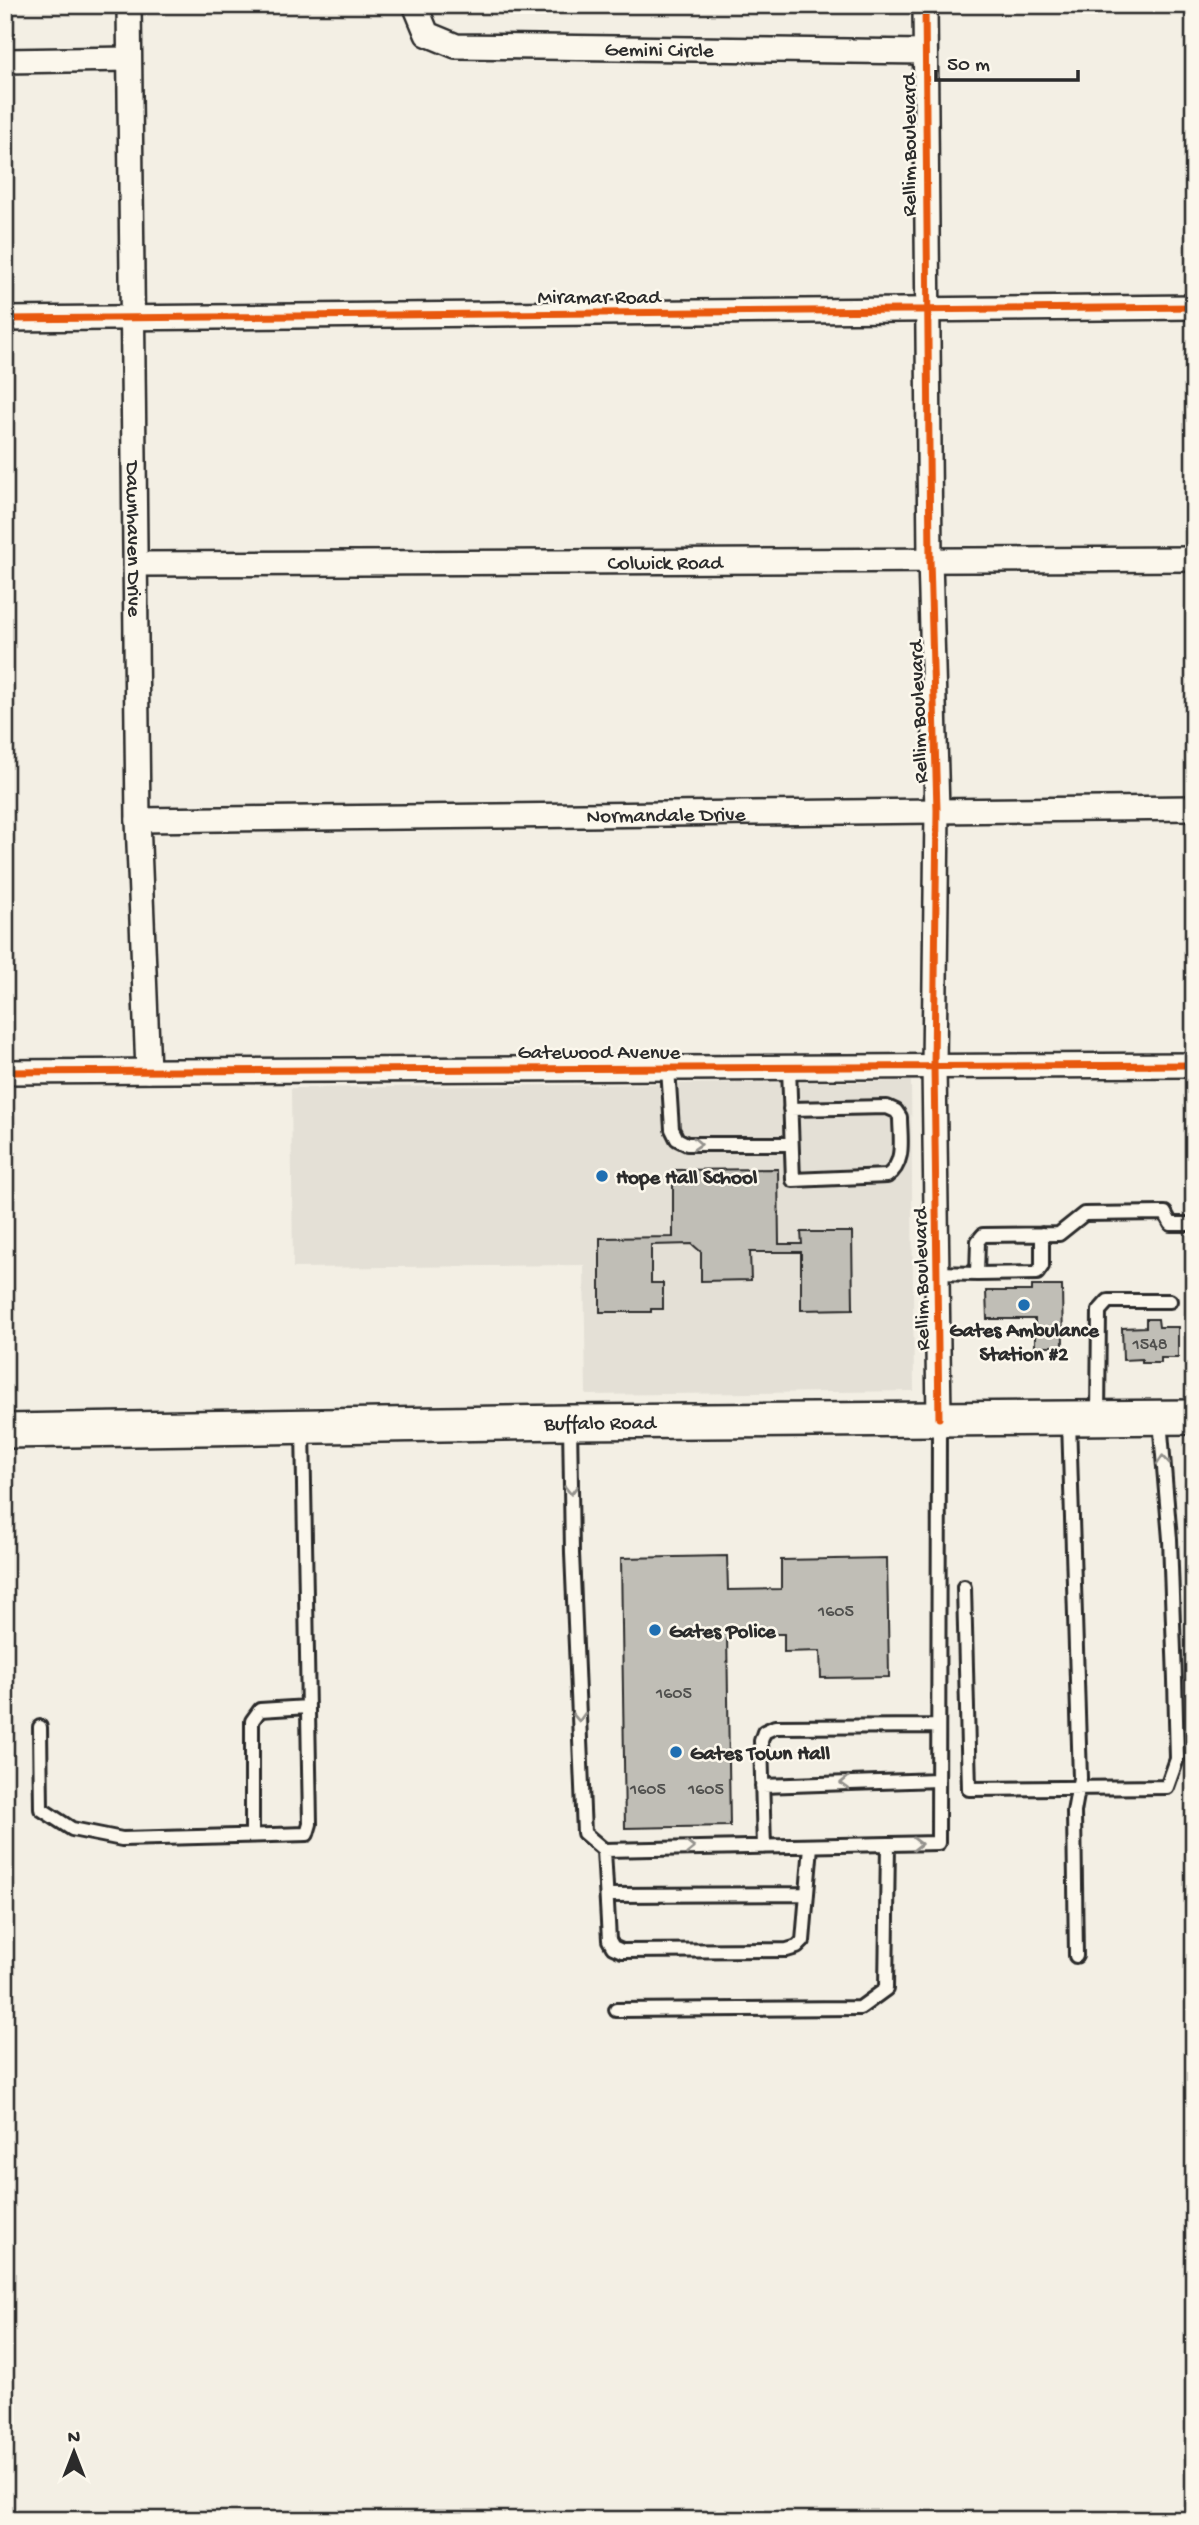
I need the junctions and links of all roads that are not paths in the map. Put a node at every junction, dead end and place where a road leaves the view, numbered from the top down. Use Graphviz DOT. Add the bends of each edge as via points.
graph roads {
  1 [pos="129,5"];
  2 [pos="415,5"];
  3 [pos="925,5"];
  4 [pos="925,52"];
  5 [pos="130,59"];
  6 [pos="5,61"];
  7 [pos="1194,307"];
  8 [pos="926,311"];
  9 [pos="133,318"];
  10 [pos="5,319"];
  11 [pos="1194,558"];
  12 [pos="930,559"];
  13 [pos="137,564"];
  14 [pos="1194,808"];
  15 [pos="937,810"];
  16 [pos="138,820"];
  17 [pos="1194,1065"];
  18 [pos="934,1067"];
  19 [pos="668,1068"];
  20 [pos="789,1068"];
  21 [pos="148,1071"];
  22 [pos="5,1072"];
  23 [pos="790,1109"];
  24 [pos="790,1144"];
  25 [pos="1194,1224"];
  26 [pos="1041,1234"];
  27 [pos="937,1273"];
  28 [pos="977,1274"];
  29 [pos="1170,1301"];
  30 [pos="1084,1417"];
  31 [pos="1159,1417"];
  32 [pos="1194,1417"];
  33 [pos="939,1418"];
  34 [pos="570,1422"];
  35 [pos="303,1427"];
  36 [pos="5,1431"];
  37 [pos="964,1587"];
  38 [pos="308,1707"];
  39 [pos="938,1726"];
  40 [pos="40,1727"];
  41 [pos="938,1780"];
  42 [pos="762,1786"];
  43 [pos="1078,1788"];
  44 [pos="251,1835"];
  45 [pos="888,1844"];
  46 [pos="811,1846"];
  47 [pos="764,1847"];
  48 [pos="604,1850"];
  49 [pos="807,1894"];
  50 [pos="607,1895"];
  51 [pos="1076,1956"];
  52 [pos="616,2010"];
  1 -- 5 [label="street, Dawnhaven Drive"];
  2 -- 4 [label="street, Gemini Circle" via="427,34 456,46"];
  3 -- 4 [label="street, Rellim Boulevard"];
  4 -- 8 [label="street, Rellim Boulevard"];
  5 -- 6 [label="street"];
  5 -- 9 [label="street, Dawnhaven Drive"];
  7 -- 8 [label="street, Miramar Road"];
  8 -- 9 [label="street, Miramar Road"];
  8 -- 12 [label="street, Rellim Boulevard"];
  9 -- 10 [label="street, Miramar Road"];
  9 -- 13 [label="street, Dawnhaven Drive"];
  11 -- 12 [label="street, Colwick Road"];
  12 -- 13 [label="street, Colwick Road"];
  12 -- 15 [label="street, Rellim Boulevard"];
  13 -- 16 [label="street, Dawnhaven Drive"];
  14 -- 15 [label="street, Normandale Drive"];
  15 -- 16 [label="street, Normandale Drive"];
  15 -- 18 [label="street, Rellim Boulevard"];
  16 -- 21 [label="street, Dawnhaven Drive"];
  17 -- 18 [label="street, Gatewood Avenue"];
  18 -- 20 [label="street, Gatewood Avenue"];
  18 -- 27 [label="street, Rellim Boulevard"];
  19 -- 20 [label="street, Gatewood Avenue"];
  19 -- 21 [label="street, Gatewood Avenue"];
  19 -- 24 [label="lane, one-way" via="672,1129 677,1139 687,1144"];
  20 -- 23 [label="lane"];
  21 -- 22 [label="street, Gatewood Avenue"];
  23 -- 24 [label="lane"];
  23 -- 24 [label="lane" via="887,1107 896,1111 900,1117 900,1161 887,1176 793,1180"];
  25 -- 26 [label="lane" via="1171,1224 1165,1213 1084,1214 1059,1234"];
  26 -- 28 [label="lane" via="983,1235 978,1241"];
  26 -- 28 [label="lane" via="1042,1266 1037,1273"];
  27 -- 28 [label="lane"];
  27 -- 33 [label="street, Rellim Boulevard"];
  29 -- 30 [label="lane" via="1108,1301 1099,1311"];
  30 -- 31 [label="main road, Buffalo Road"];
  30 -- 33 [label="main road, Buffalo Road"];
  30 -- 43 [label="lane"];
  31 -- 32 [label="main road, Buffalo Road"];
  43 -- 31 [label="lane, one-way" via="1167,1787 1177,1759"];
  33 -- 34 [label="main road, Buffalo Road"];
  33 -- 39 [label="lane"];
  34 -- 35 [label="main road, Buffalo Road"];
  34 -- 48 [label="lane, one-way" via="584,1833"];
  35 -- 36 [label="main road, Buffalo Road"];
  35 -- 38 [label="lane"];
  37 -- 43 [label="lane" via="969,1789"];
  38 -- 44 [label="lane" via="260,1710 252,1721"];
  38 -- 44 [label="lane" via="310,1824 306,1834"];
  39 -- 41 [label="lane"];
  39 -- 42 [label="lane" via="775,1727 764,1732 761,1741"];
  40 -- 44 [label="lane" via="41,1809 72,1829 122,1839"];
  41 -- 42 [label="lane, one-way"];
  45 -- 41 [label="lane, one-way" via="938,1843"];
  42 -- 47 [label="lane"];
  43 -- 51 [label="lane" via="1074,1812"];
  45 -- 46 [label="lane"];
  45 -- 52 [label="lane" via="886,1989 860,2008"];
  46 -- 47 [label="lane"];
  46 -- 49 [label="lane"];
  48 -- 47 [label="lane, one-way"];
  48 -- 50 [label="lane"];
  49 -- 50 [label="lane"];
  49 -- 50 [label="lane" via="803,1941 787,1950 622,1951 609,1940"];
}
